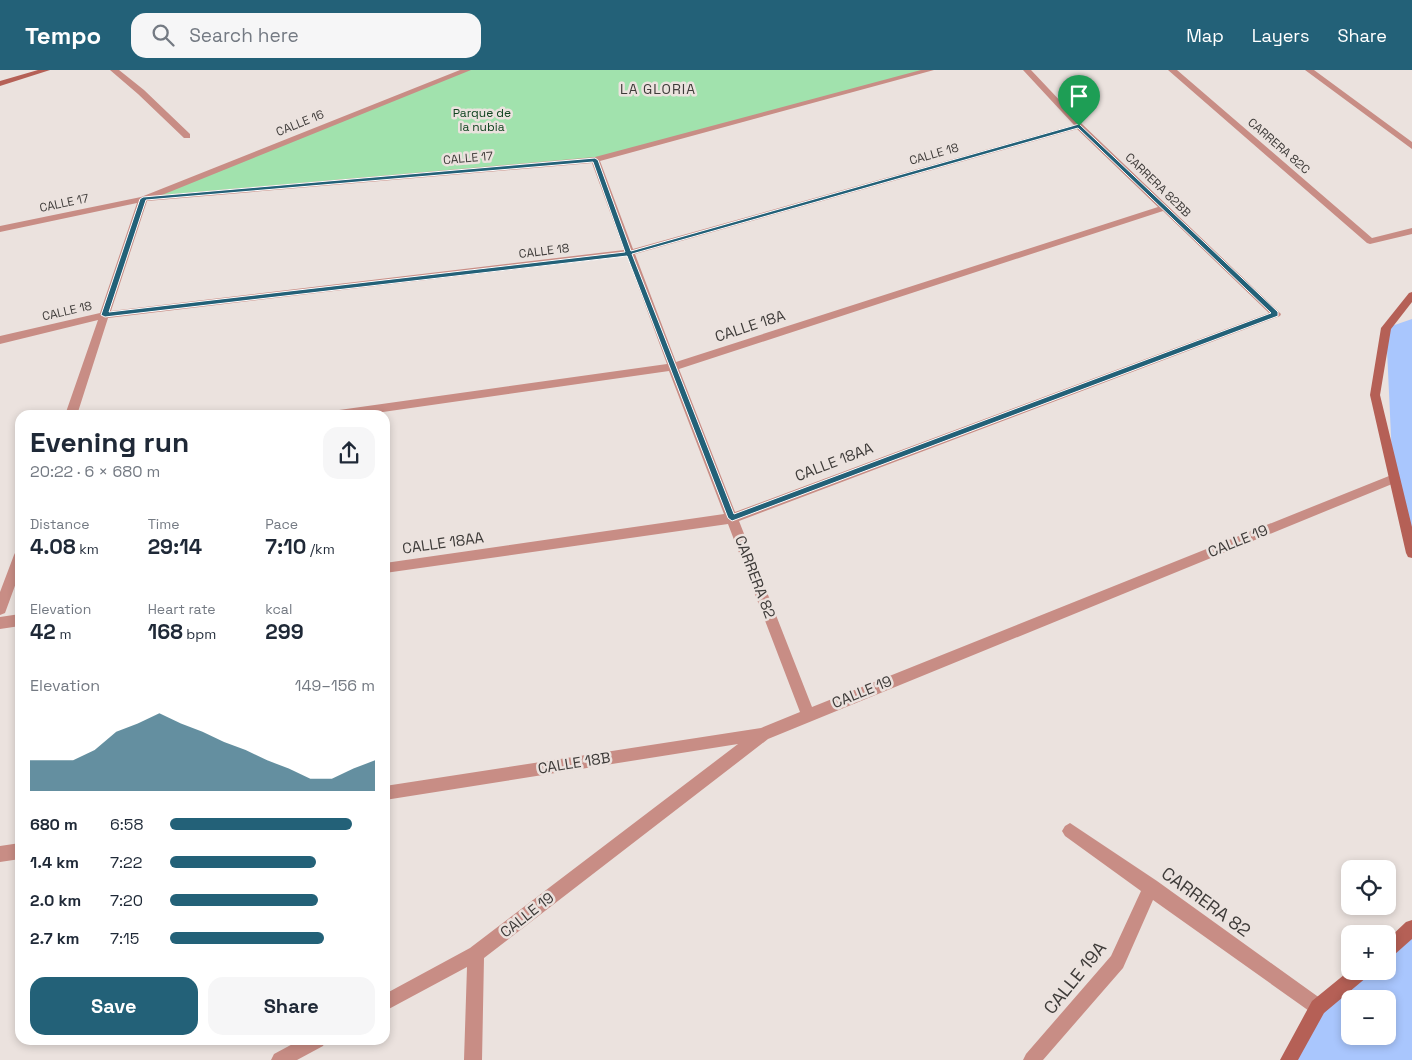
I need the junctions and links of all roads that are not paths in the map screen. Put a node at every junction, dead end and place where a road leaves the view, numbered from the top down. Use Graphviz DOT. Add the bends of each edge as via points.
graph roads {
  1 [pos="46,70"];
  2 [pos="114,70"];
  3 [pos="466,70"];
  4 [pos="930,70"];
  5 [pos="1027,70"];
  6 [pos="1172,70"];
  7 [pos="1310,70"];
  8 [pos="0,84"];
  9 [pos="1079,126"];
  10 [pos="188,136"];
  11 [pos="1412,146"];
  12 [pos="595,160"];
  13 [pos="143,199"];
  14 [pos="1164,208"];
  15 [pos="0,229"];
  16 [pos="1412,231"];
  17 [pos="629,253"];
  18 [pos="1412,296"];
  19 [pos="1276,314"];
  20 [pos="105,315"];
  21 [pos="0,340"];
  22 [pos="672,367"];
  23 [pos="73,410"];
  24 [pos="367,410"];
  25 [pos="1394,479"];
  26 [pos="732,518"];
  27 [pos="1412,553"];
  28 [pos="390,567"];
  29 [pos="15,568"];
  30 [pos="0,609"];
  31 [pos="15,621"];
  32 [pos="0,623"];
  33 [pos="808,714"];
  34 [pos="763,734"];
  35 [pos="390,792"];
  36 [pos="1070,831"];
  37 [pos="15,852"];
  38 [pos="0,854"];
  39 [pos="1151,887"];
  40 [pos="1412,928"];
  41 [pos="1396,942"];
  42 [pos="476,954"];
  43 [pos="1350,980"];
  44 [pos="390,1000"];
  45 [pos="1318,1007"];
  46 [pos="308,1045"];
  47 [pos="280,1060"];
  48 [pos="473,1060"];
  49 [pos="1032,1060"];
  50 [pos="1289,1060"];
  1 -- 8 [label="street"];
  2 -- 10 [label="street"];
  3 -- 13 [label="street, CALLE 16"];
  4 -- 12 [label="street, CALLE 17"];
  5 -- 9 [label="street, CARRERA 82BB"];
  6 -- 16 [label="street, CARRERA 82C" via="1370,241"];
  7 -- 11 [label="street"];
  9 -- 14 [label="street, CARRERA 82BB"];
  9 -- 17 [label="street, CALLE 18"];
  12 -- 13 [label="street, CALLE 17"];
  12 -- 17 [label="street, CARRERA 82"];
  13 -- 15 [label="street, CALLE 17"];
  13 -- 20 [label="street"];
  14 -- 19 [label="street, CARRERA 82BB"];
  14 -- 22 [label="street, CALLE 18A"];
  17 -- 20 [label="street, CALLE 18"];
  17 -- 22 [label="street, CARRERA 82"];
  18 -- 25 [label="street" via="1386,328 1375,394"];
  19 -- 26 [label="street, CALLE 18AA"];
  20 -- 21 [label="street, CALLE 18"];
  20 -- 23 [label="street"];
  22 -- 24 [label="street, CALLE 18A"];
  22 -- 26 [label="street, CARRERA 82"];
  25 -- 27 [label="street"];
  25 -- 33 [label="street, CALLE 19"];
  26 -- 28 [label="street, CALLE 18AA"];
  26 -- 33 [label="street, CARRERA 82"];
  29 -- 30 [label="street"];
  31 -- 32 [label="street"];
  33 -- 34 [label="street, CALLE 19"];
  34 -- 35 [label="street, CALLE 18B"];
  34 -- 42 [label="street, CALLE 19"];
  36 -- 39 [label="street, CARRERA 82"];
  37 -- 38 [label="street"];
  39 -- 45 [label="street, CARRERA 82"];
  39 -- 49 [label="street, CALLE 19A" via="1117,962"];
  40 -- 41 [label="street"];
  42 -- 44 [label="street, CALLE 19"];
  42 -- 48 [label="street"];
  43 -- 45 [label="street"];
  45 -- 50 [label="street"];
  46 -- 47 [label="street"];
}
